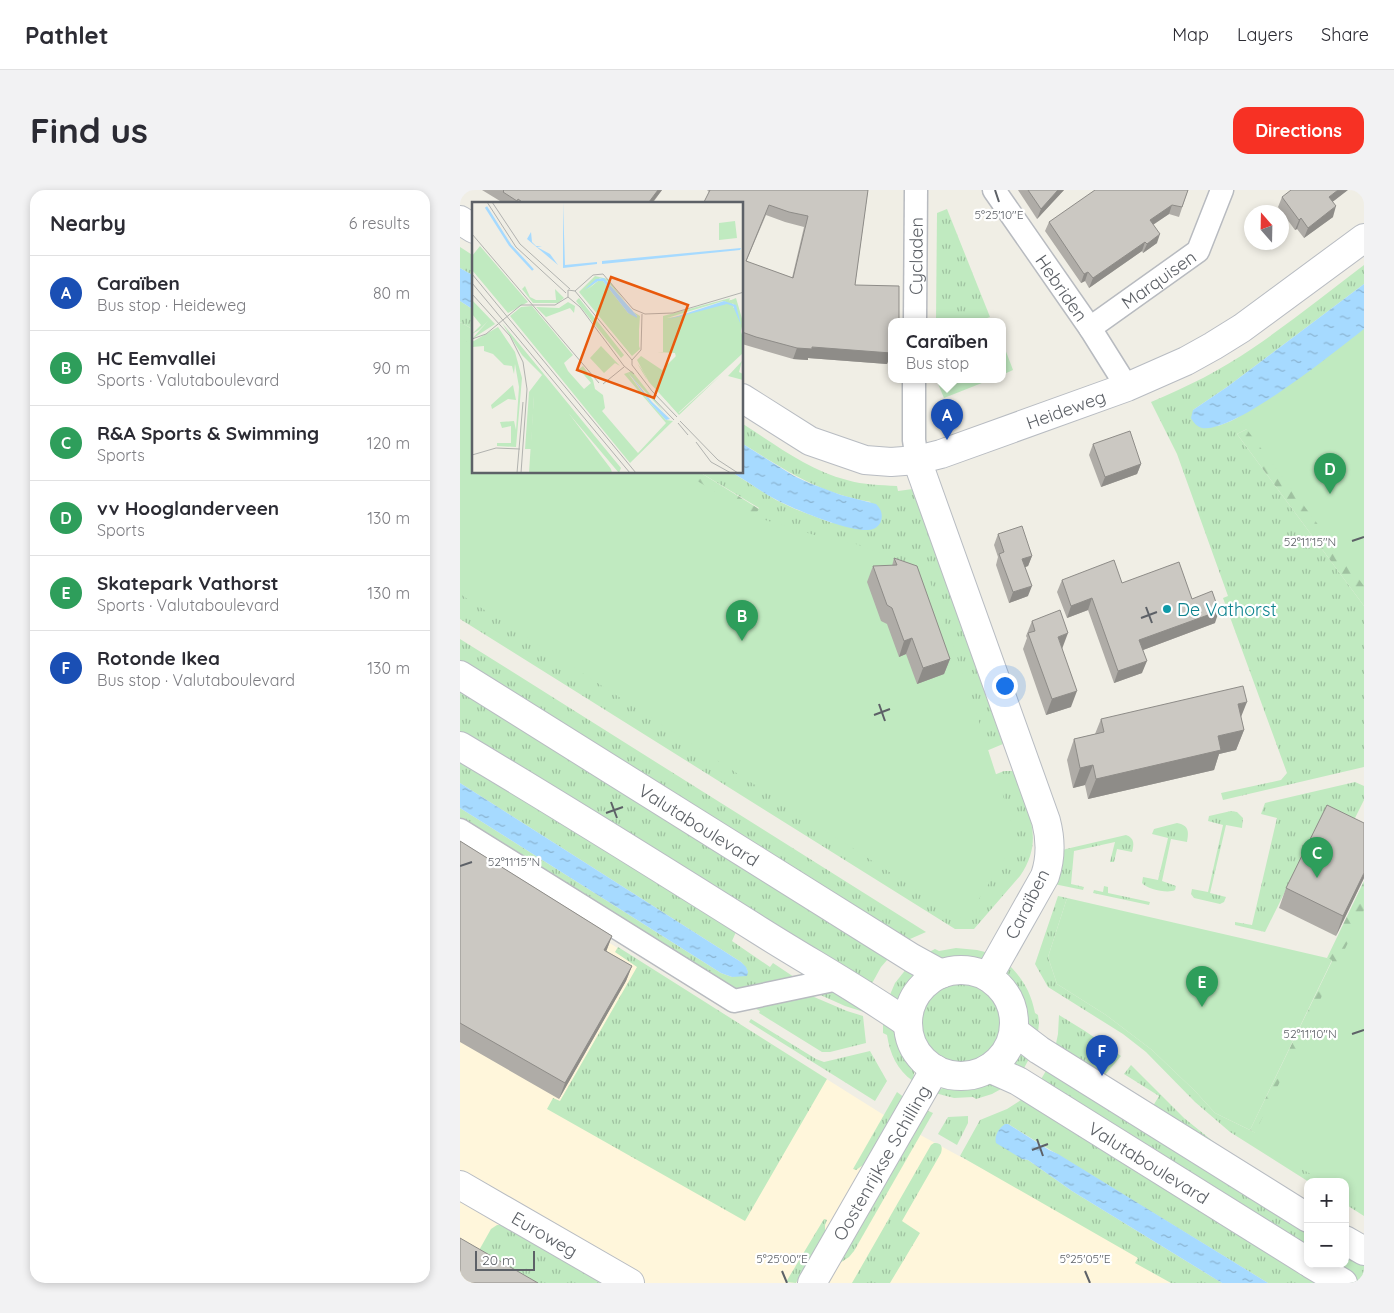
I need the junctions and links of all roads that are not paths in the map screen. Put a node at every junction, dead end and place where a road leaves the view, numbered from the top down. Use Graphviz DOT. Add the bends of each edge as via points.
graph roads {
  1 [pos="916,190"];
  2 [pos="994,190"];
  3 [pos="1222,190"];
  4 [pos="460,220"];
  5 [pos="472,228"];
  6 [pos="1364,238"];
  7 [pos="915,318"];
  8 [pos="1090,328"];
  9 [pos="914,383"];
  10 [pos="1127,387"];
  11 [pos="744,399"];
  12 [pos="918,460"];
  13 [pos="460,674"];
  14 [pos="460,746"];
  15 [pos="460,830"];
  16 [pos="941,974"];
  17 [pos="988,977"];
  18 [pos="838,979"];
  19 [pos="907,1023"];
  20 [pos="1014,1032"];
  21 [pos="989,1068"];
  22 [pos="935,1069"];
  23 [pos="460,1185"];
  24 [pos="1304,1216"];
  25 [pos="1349,1242"];
  26 [pos="1364,1251"];
  27 [pos="1304,1260"];
  28 [pos="1318,1268"];
  29 [pos="630,1283"];
  30 [pos="812,1283"];
  31 [pos="1343,1283"];
  1 -- 7 [label="street, Cycladen"];
  2 -- 8 [label="street, Hebriden"];
  3 -- 8 [label="street, Marquisen" via="1198,251"];
  4 -- 5 [label="main road"];
  6 -- 10 [label="main road, Heideweg" via="1242,328 1186,361"];
  8 -- 10 [label="street, Hebriden"];
  9 -- 12 [label="street" via="914,440"];
  10 -- 12 [label="main road, Heideweg"];
  11 -- 12 [label="main road, Heideweg" via="810,440 865,460"];
  12 -- 17 [label="main road, Caraïben" via="1050,837 1045,876"];
  13 -- 16 [label="main road, Valutaboulevard"];
  14 -- 18 [label="main road"];
  15 -- 18 [label="street" via="734,1001"];
  16 -- 17 [label="main road" via="962,970"];
  16 -- 19 [label="main road" via="916,994"];
  17 -- 20 [label="main road" via="1008,997 1013,1010"];
  18 -- 19 [label="main road"];
  19 -- 22 [label="main road" via="914,1049"];
  20 -- 21 [label="main road" via="1008,1049"];
  20 -- 24 [label="main road"];
  21 -- 22 [label="main road" via="962,1076"];
  21 -- 27 [label="main road, Valutaboulevard" via="1018,1081"];
  22 -- 30 [label="main road, Oostenrijkse Schilling"];
  23 -- 29 [label="main road, Euroweg"];
  25 -- 26 [label="main road"];
  28 -- 31 [label="main road, Valutaboulevard"];
}
